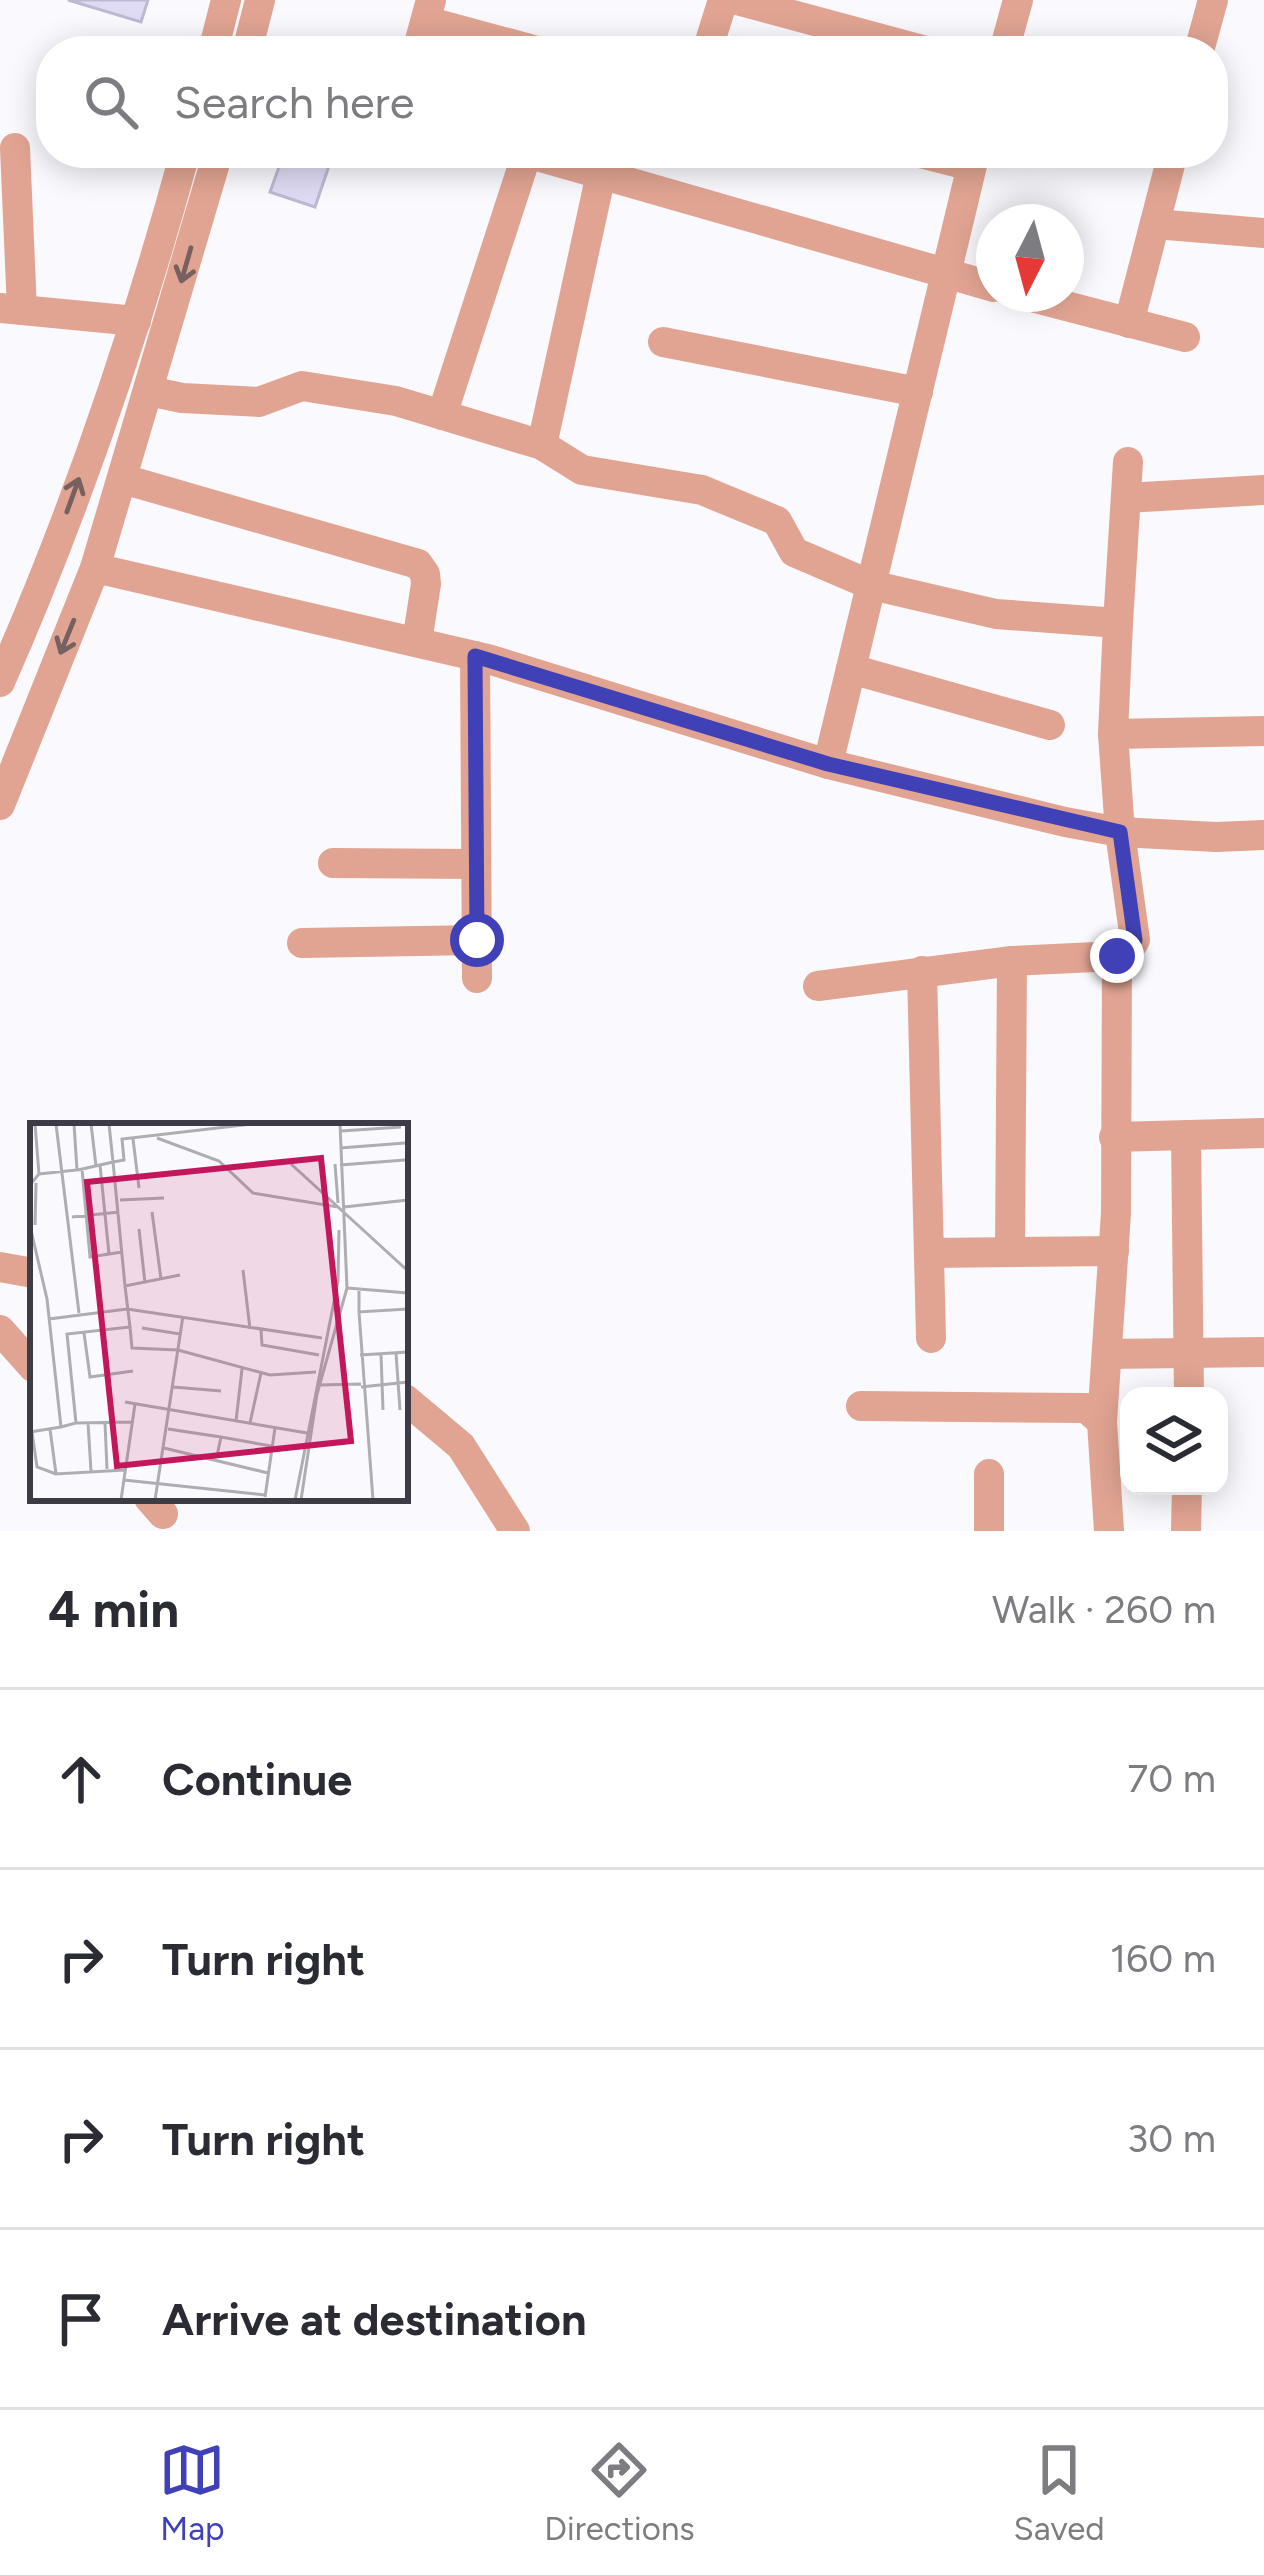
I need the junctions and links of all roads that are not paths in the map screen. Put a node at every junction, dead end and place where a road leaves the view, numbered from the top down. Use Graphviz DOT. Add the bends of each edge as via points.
graph roads {
  1 [pos="226,0"];
  2 [pos="260,0"];
  3 [pos="723,0"];
  4 [pos="736,0"];
  5 [pos="1018,0"];
  6 [pos="1213,0"];
  7 [pos="425,24"];
  8 [pos="217,36"];
  9 [pos="251,36"];
  10 [pos="474,36"];
  11 [pos="712,36"];
  12 [pos="870,36"];
  13 [pos="1008,36"];
  14 [pos="1203,36"];
  15 [pos="15,148"];
  16 [pos="181,168"];
  17 [pos="214,168"];
  18 [pos="521,168"];
  19 [pos="580,168"];
  20 [pos="971,168"];
  21 [pos="1169,168"];
  22 [pos="601,174"];
  23 [pos="1155,224"];
  24 [pos="1264,233"];
  25 [pos="946,275"];
  26 [pos="976,282"];
  27 [pos="11,309"];
  28 [pos="1084,310"];
  29 [pos="136,321"];
  30 [pos="1129,322"];
  31 [pos="1185,338"];
  32 [pos="663,342"];
  33 [pos="149,391"];
  34 [pos="917,392"];
  35 [pos="442,415"];
  36 [pos="542,445"];
  37 [pos="1128,462"];
  38 [pos="122,479"];
  39 [pos="1264,490"];
  40 [pos="1126,497"];
  41 [pos="95,568"];
  42 [pos="871,585"];
  43 [pos="1118,623"];
  44 [pos="418,642"];
  45 [pos="475,656"];
  46 [pos="851,669"];
  47 [pos="0,682"];
  48 [pos="1050,724"];
  49 [pos="1264,731"];
  50 [pos="1113,734"];
  51 [pos="828,764"];
  52 [pos="0,805"];
  53 [pos="1120,832"];
  54 [pos="1264,835"];
  55 [pos="333,863"];
  56 [pos="476,865"];
  57 [pos="477,940"];
  58 [pos="302,943"];
  59 [pos="1117,956"];
  60 [pos="1012,961"];
  61 [pos="922,971"];
  62 [pos="477,978"];
  63 [pos="818,986"];
  64 [pos="1264,1133"];
  65 [pos="1186,1135"];
  66 [pos="1114,1137"];
  67 [pos="1010,1252"];
  68 [pos="1114,1252"];
  69 [pos="931,1253"];
  70 [pos="0,1267"];
  71 [pos="30,1272"];
  72 [pos="0,1330"];
  73 [pos="931,1338"];
  74 [pos="1264,1352"];
  75 [pos="1190,1353"];
  76 [pos="1107,1354"];
  77 [pos="30,1364"];
  78 [pos="1189,1387"];
  79 [pos="408,1402"];
  80 [pos="861,1406"];
  81 [pos="1102,1422"];
  82 [pos="989,1474"];
  83 [pos="1187,1495"];
  84 [pos="515,1531"];
  85 [pos="989,1531"];
  86 [pos="1109,1531"];
  87 [pos="1186,1531"];
  1 -- 8 [label="street"];
  2 -- 9 [label="street"];
  3 -- 11 [label="street"];
  4 -- 12 [label="street"];
  5 -- 13 [label="street"];
  6 -- 14 [label="street"];
  7 -- 10 [label="street"];
  15 -- 27 [label="street"];
  16 -- 29 [label="street"];
  17 -- 33 [label="street, one-way"];
  18 -- 35 [label="street"];
  19 -- 22 [label="street"];
  20 -- 25 [label="street"];
  21 -- 23 [label="street"];
  22 -- 25 [label="street"];
  22 -- 36 [label="street"];
  23 -- 24 [label="street"];
  23 -- 30 [label="street"];
  25 -- 26 [label="street"];
  25 -- 34 [label="street"];
  27 -- 29 [label="street"];
  28 -- 30 [label="street"];
  47 -- 29 [label="street, one-way"];
  30 -- 31 [label="street"];
  32 -- 34 [label="street"];
  33 -- 35 [label="street" via="259,402 302,386"];
  33 -- 38 [label="street"];
  34 -- 42 [label="street"];
  35 -- 36 [label="street"];
  36 -- 42 [label="street" via="582,470 702,490 777,521 794,552"];
  37 -- 40 [label="street"];
  38 -- 41 [label="street"];
  38 -- 44 [label="street" via="418,564 426,584"];
  39 -- 40 [label="street"];
  40 -- 43 [label="street"];
  41 -- 44 [label="street"];
  41 -- 52 [label="street, one-way"];
  42 -- 43 [label="street" via="995,614"];
  42 -- 46 [label="street"];
  43 -- 50 [label="street"];
  44 -- 45 [label="street"];
  45 -- 51 [label="street"];
  45 -- 56 [label="street"];
  46 -- 48 [label="street"];
  46 -- 51 [label="street"];
  49 -- 50 [label="street"];
  50 -- 53 [label="street"];
  51 -- 53 [label="street"];
  53 -- 54 [label="street"];
  53 -- 59 [label="street" via="1135,940"];
  55 -- 56 [label="street"];
  56 -- 57 [label="street"];
  57 -- 58 [label="street"];
  57 -- 62 [label="street"];
  59 -- 60 [label="street"];
  59 -- 66 [label="street"];
  60 -- 61 [label="street"];
  60 -- 67 [label="street"];
  61 -- 63 [label="street"];
  61 -- 69 [label="street"];
  64 -- 65 [label="street"];
  65 -- 66 [label="street"];
  65 -- 75 [label="street"];
  66 -- 68 [label="street"];
  67 -- 68 [label="street"];
  67 -- 69 [label="street"];
  68 -- 76 [label="street"];
  69 -- 73 [label="street"];
  70 -- 71 [label="street"];
  72 -- 77 [label="street"];
  74 -- 75 [label="street"];
  75 -- 76 [label="street"];
  75 -- 78 [label="street"];
  76 -- 81 [label="street"];
  79 -- 84 [label="street" via="461,1446"];
  80 -- 81 [label="street" via="1086,1408"];
  81 -- 86 [label="street"];
  82 -- 85 [label="street"];
  83 -- 87 [label="street"];
}
